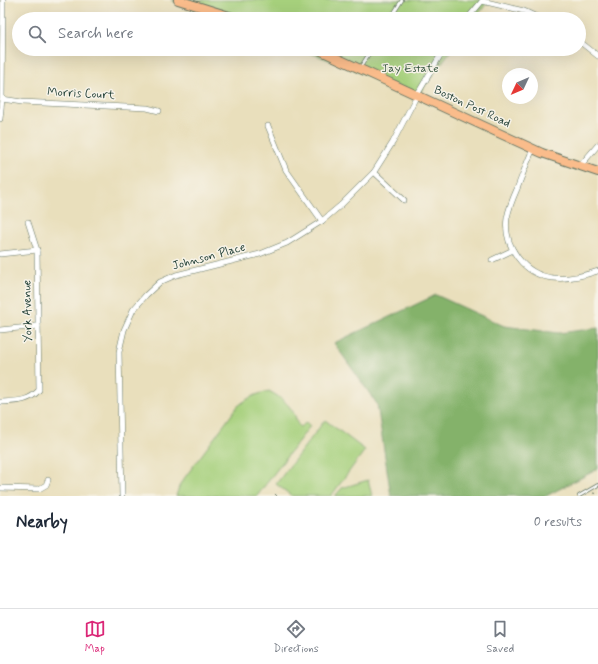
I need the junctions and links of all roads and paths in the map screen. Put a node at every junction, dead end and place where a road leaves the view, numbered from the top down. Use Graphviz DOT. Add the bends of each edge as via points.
graph roads {
  1 [pos="3,0"];
  2 [pos="178,0"];
  3 [pos="402,0"];
  4 [pos="482,0"];
  5 [pos="217,12"];
  6 [pos="394,12"];
  7 [pos="473,12"];
  8 [pos="526,12"];
  9 [pos="586,47"];
  10 [pos="332,56"];
  11 [pos="368,56"];
  12 [pos="440,56"];
  13 [pos="598,56"];
  14 [pos="360,69"];
  15 [pos="417,95"];
  16 [pos="2,99"];
  17 [pos="159,111"];
  18 [pos="0,119"];
  19 [pos="268,126"];
  20 [pos="598,145"];
  21 [pos="533,149"];
  22 [pos="580,166"];
  23 [pos="374,172"];
  24 [pos="598,172"];
  25 [pos="404,200"];
  26 [pos="322,221"];
  27 [pos="28,222"];
  28 [pos="37,250"];
  29 [pos="513,250"];
  30 [pos="0,254"];
  31 [pos="492,260"];
  32 [pos="598,271"];
  33 [pos="38,326"];
  34 [pos="0,330"];
  35 [pos="0,402"];
  36 [pos="48,480"];
  37 [pos="598,487"];
  38 [pos="0,488"];
  39 [pos="275,494"];
  40 [pos="122,496"];
  41 [pos="277,496"];
  42 [pos="580,496"];
  1 -- 16 [label="street"];
  2 -- 5 [label="main road"];
  3 -- 6 [label="lane"];
  4 -- 7 [label="street"];
  4 -- 8 [label="street"];
  9 -- 13 [label="street"];
  10 -- 14 [label="main road, Boston Post Road"];
  11 -- 14 [label="lane"];
  12 -- 15 [label="street, Johnson Place"];
  14 -- 15 [label="main road, Boston Post Road"];
  15 -- 21 [label="main road, Boston Post Road"];
  15 -- 23 [label="street, Johnson Place"];
  16 -- 17 [label="street, Morris Court" via="147,108"];
  16 -- 18 [label="street"];
  19 -- 26 [label="street" via="286,170"];
  20 -- 22 [label="street"];
  21 -- 22 [label="main road, Boston Post Road"];
  21 -- 29 [label="street" via="507,217 508,239"];
  22 -- 24 [label="main road, Boston Post Road"];
  23 -- 25 [label="street"];
  23 -- 26 [label="street, Johnson Place"];
  26 -- 40 [label="street, Johnson Place" via="286,243 260,254 176,275 160,282 133,310 124,330 120,352"];
  27 -- 28 [label="street, York Avenue"];
  28 -- 30 [label="street"];
  28 -- 33 [label="street, York Avenue"];
  29 -- 31 [label="street"];
  29 -- 32 [label="street" via="524,264 542,276 566,279"];
  33 -- 34 [label="street"];
  33 -- 35 [label="street, York Avenue" via="40,390 26,400"];
  36 -- 38 [label="street" via="46,485 39,489"];
  37 -- 42 [label="lane"];
  39 -- 41 [label="path"];
}
